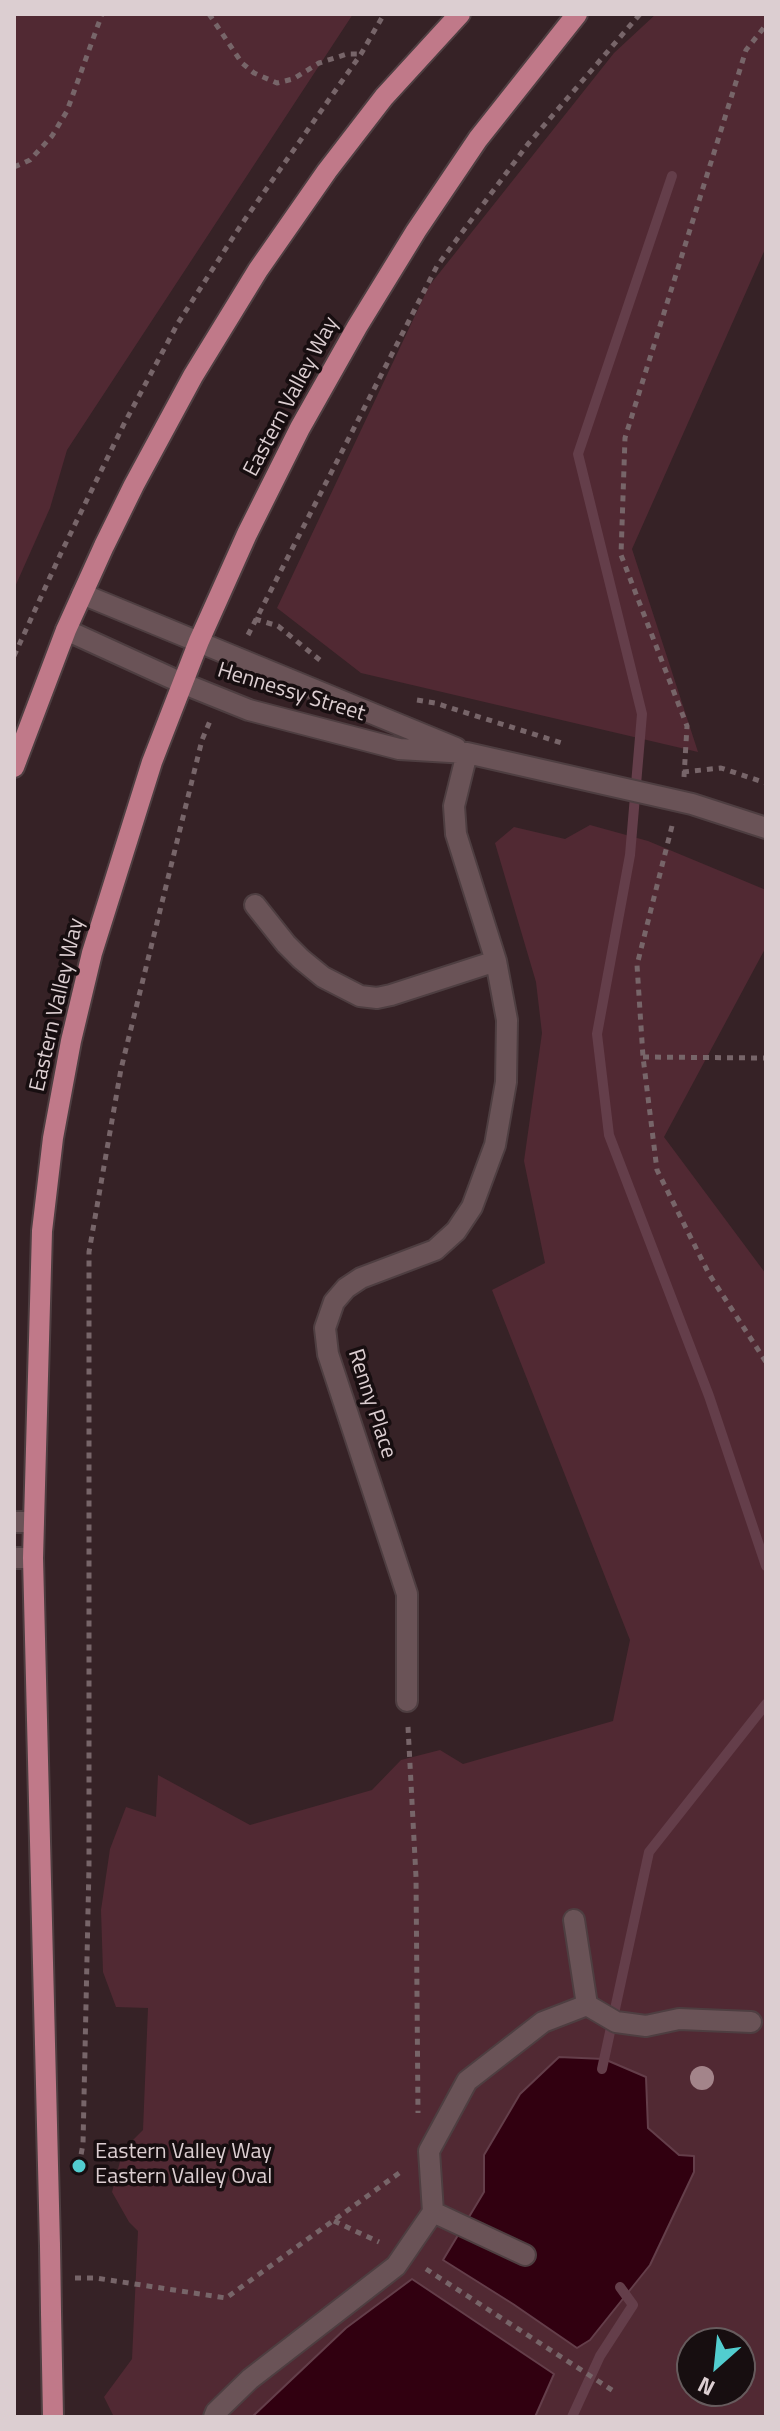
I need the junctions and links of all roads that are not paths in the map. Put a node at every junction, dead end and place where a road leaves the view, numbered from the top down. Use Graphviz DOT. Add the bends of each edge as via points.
graph roads {
  1 [pos="460,14"];
  2 [pos="577,14"];
  3 [pos="82,594"];
  4 [pos="66,630"];
  5 [pos="199,641"];
  6 [pos="182,683"];
  7 [pos="467,753"];
  8 [pos="14,767"];
  9 [pos="766,828"];
  10 [pos="255,905"];
  11 [pos="496,961"];
  12 [pos="24,1522"];
  13 [pos="24,1558"];
  14 [pos="407,1701"];
  15 [pos="574,1920"];
  16 [pos="587,2005"];
  17 [pos="751,2022"];
  18 [pos="433,2212"];
  19 [pos="525,2255"];
  20 [pos="53,2417"];
  21 [pos="214,2417"];
  1 -- 3 [label="main road" via="384,97 258,270 193,376"];
  2 -- 5 [label="main road, Eastern Valley Way" via="478,139 357,327 300,428"];
  3 -- 4 [label="main road"];
  3 -- 5 [label="street, Hennessy Street"];
  4 -- 6 [label="street, Hennessy Street"];
  4 -- 8 [label="main road"];
  5 -- 6 [label="main road, Eastern Valley Way"];
  5 -- 7 [label="street, Hennessy Street"];
  6 -- 7 [label="street, Hennessy Street" via="249,710 399,749"];
  6 -- 12 [label="main road, Eastern Valley Way" via="92,953 71,1041 42,1231"];
  7 -- 9 [label="street, Hennessy Street" via="675,801"];
  7 -- 11 [label="street, Renny Place" via="454,806 456,834"];
  10 -- 11 [label="street" via="301,959 360,996 391,995"];
  11 -- 14 [label="street, Renny Place" via="507,1020 506,1082 495,1145 472,1207 435,1250 346,1288 334,1302 325,1328 328,1354 407,1594"];
  12 -- 13 [label="main road, Eastern Valley Way"];
  13 -- 20 [label="main road, Eastern Valley Way, bridge"];
  15 -- 16 [label="street"];
  16 -- 17 [label="street" via="616,2022 646,2026 679,2019"];
  16 -- 18 [label="street" via="543,2022 467,2081 429,2151"];
  18 -- 19 [label="street"];
  18 -- 21 [label="street" via="396,2266 250,2379"];
}
